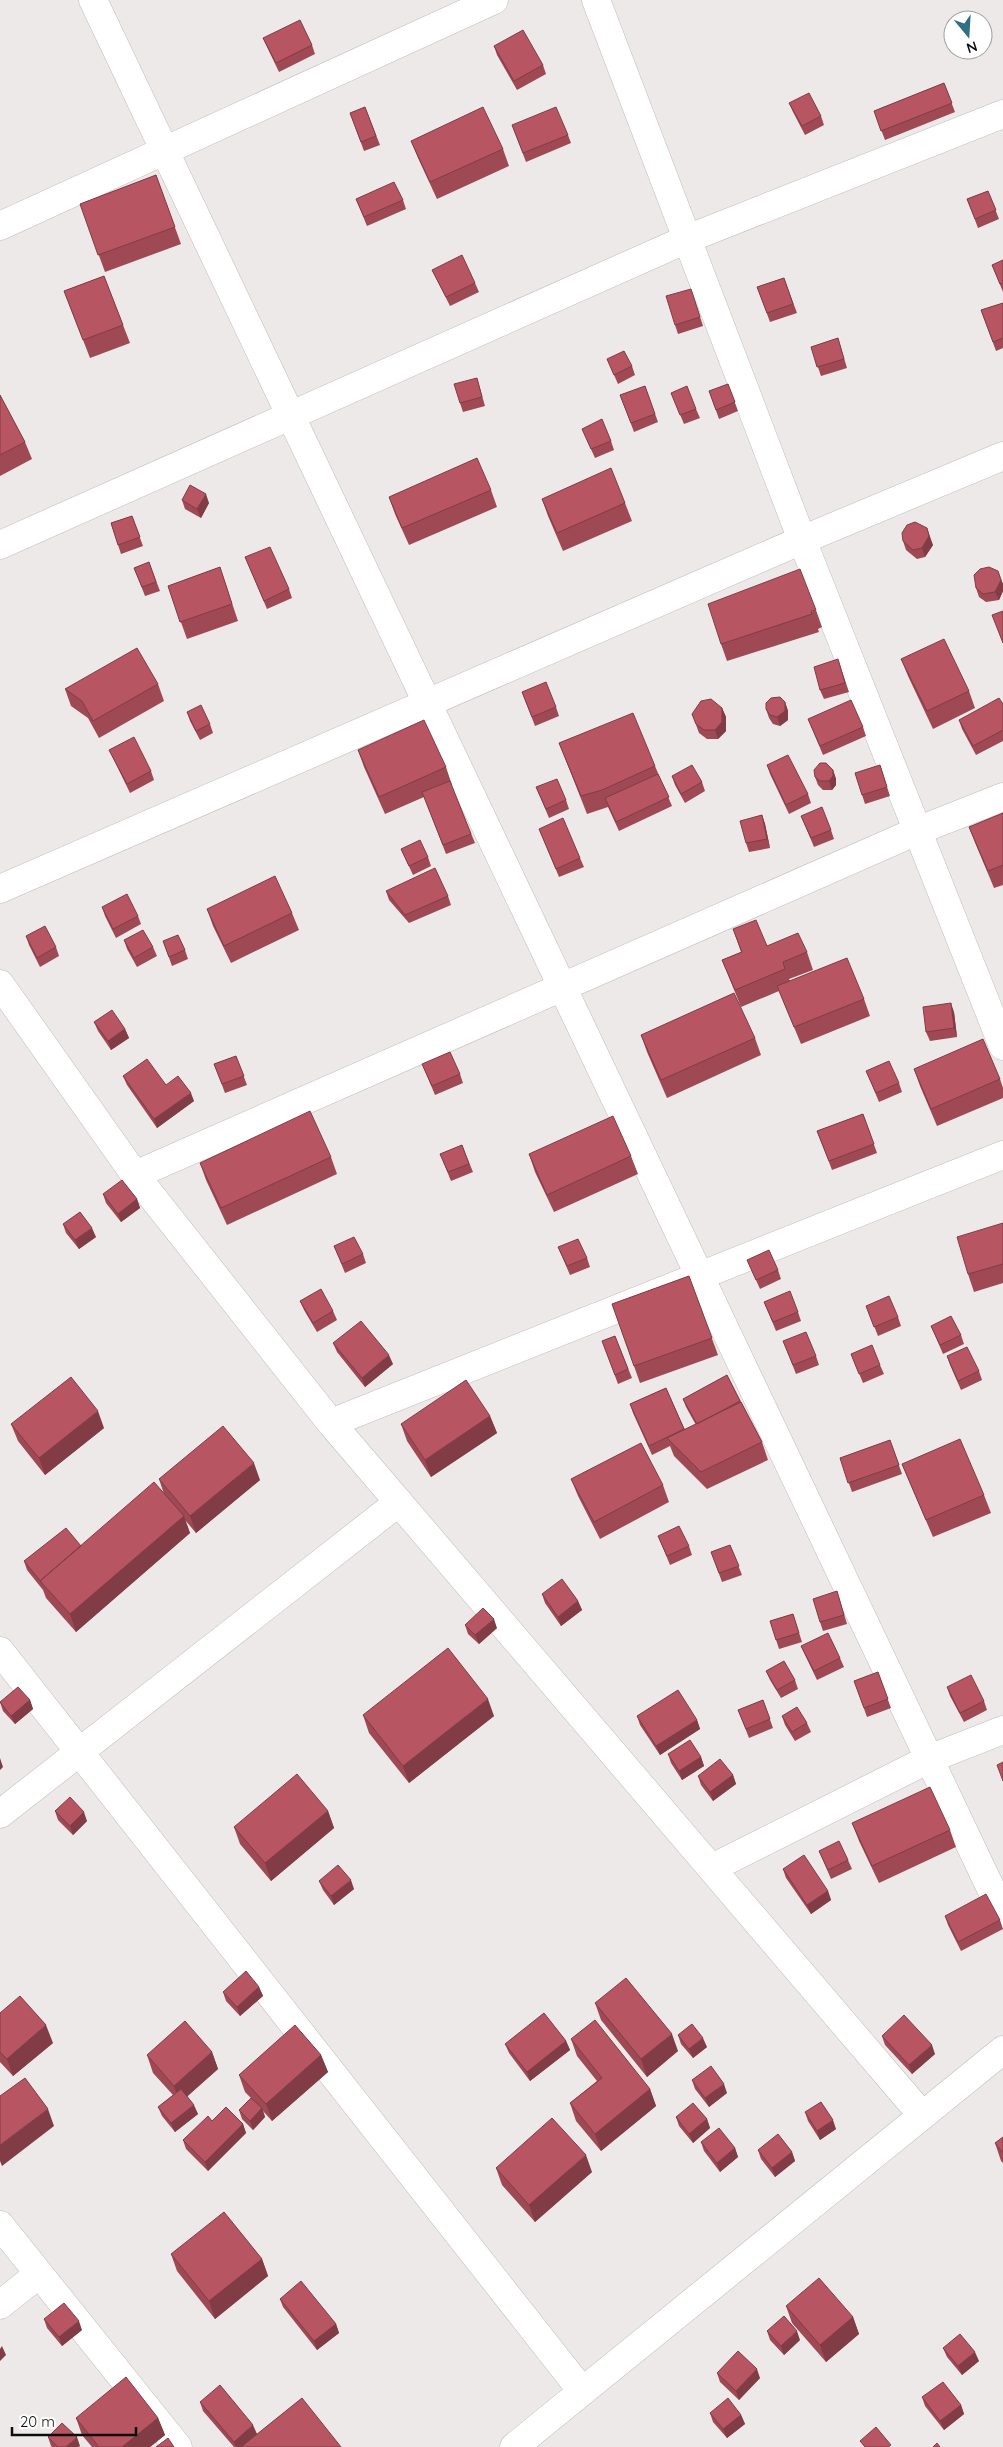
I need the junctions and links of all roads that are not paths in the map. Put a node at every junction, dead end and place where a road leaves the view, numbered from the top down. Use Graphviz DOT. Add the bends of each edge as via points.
graph roads {
  1 [pos="93,0"];
  2 [pos="494,0"];
  3 [pos="596,0"];
  4 [pos="1003,114"];
  5 [pos="164,151"];
  6 [pos="0,226"];
  7 [pos="687,239"];
  8 [pos="291,416"];
  9 [pos="1003,456"];
  10 [pos="802,540"];
  11 [pos="0,545"];
  12 [pos="427,703"];
  13 [pos="1003,797"];
  14 [pos="917,831"];
  15 [pos="0,889"];
  16 [pos="0,984"];
  17 [pos="562,988"];
  18 [pos="1003,1046"];
  19 [pos="1003,1155"];
  20 [pos="135,1175"];
  21 [pos="700,1276"];
  22 [pos="331,1423"];
  23 [pos="399,1502"];
  24 [pos="0,1651"];
  25 [pos="1003,1730"];
  26 [pos="79,1752"];
  27 [pos="929,1759"];
  28 [pos="0,1814"];
  29 [pos="712,1868"];
  30 [pos="1003,1914"];
  31 [pos="1003,2050"];
  32 [pos="922,2115"];
  33 [pos="0,2225"];
  34 [pos="39,2274"];
  35 [pos="0,2305"];
  36 [pos="582,2391"];
  37 [pos="178,2447"];
  38 [pos="514,2447"];
  1 -- 5 [label="street"];
  2 -- 5 [label="street"];
  3 -- 7 [label="street"];
  4 -- 7 [label="street"];
  5 -- 6 [label="street"];
  5 -- 8 [label="street"];
  7 -- 8 [label="street"];
  7 -- 10 [label="street"];
  8 -- 11 [label="street"];
  8 -- 12 [label="street"];
  9 -- 10 [label="street"];
  10 -- 12 [label="street"];
  10 -- 14 [label="street"];
  12 -- 15 [label="street"];
  12 -- 17 [label="street"];
  13 -- 14 [label="street"];
  14 -- 17 [label="street"];
  14 -- 18 [label="street"];
  16 -- 20 [label="street"];
  17 -- 20 [label="street"];
  17 -- 21 [label="street"];
  19 -- 21 [label="street"];
  20 -- 22 [label="street"];
  21 -- 22 [label="street"];
  21 -- 27 [label="street"];
  22 -- 23 [label="street"];
  23 -- 26 [label="street"];
  23 -- 29 [label="street"];
  24 -- 26 [label="street"];
  25 -- 27 [label="street"];
  26 -- 28 [label="street"];
  26 -- 36 [label="street"];
  27 -- 29 [label="street"];
  27 -- 30 [label="street"];
  29 -- 32 [label="street"];
  31 -- 32 [label="street"];
  32 -- 36 [label="street"];
  33 -- 34 [label="street"];
  34 -- 35 [label="street"];
  34 -- 37 [label="street"];
  36 -- 38 [label="street"];
}
